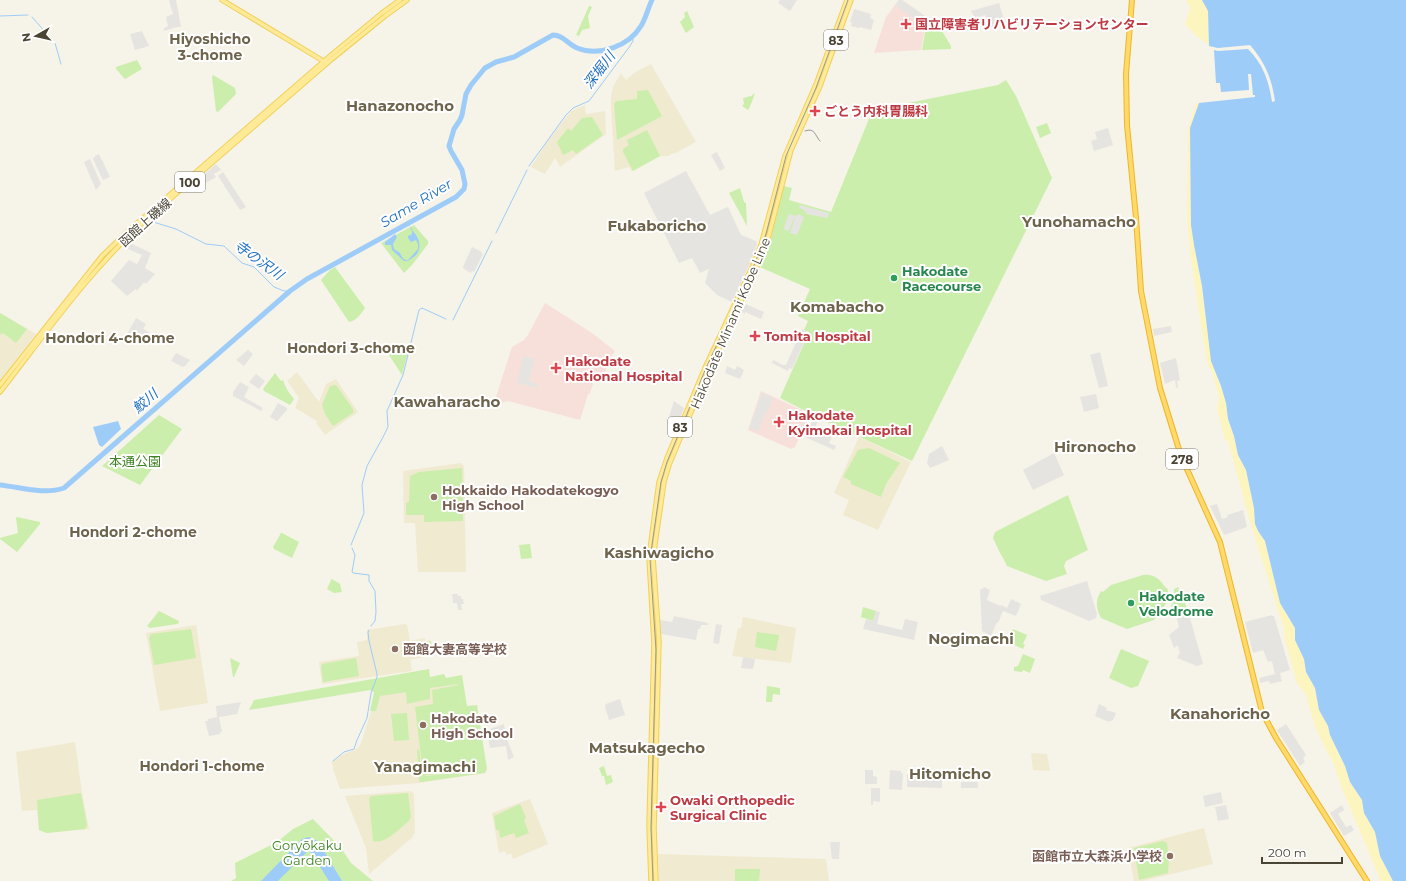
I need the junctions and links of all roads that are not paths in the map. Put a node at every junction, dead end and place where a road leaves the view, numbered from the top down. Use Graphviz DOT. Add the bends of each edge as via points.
graph roads {
  1 [pos="222,0"];
  2 [pos="400,0"];
  3 [pos="407,0"];
  4 [pos="847,0"];
  5 [pos="851,0"];
  6 [pos="1132,0"];
  7 [pos="326,62"];
  8 [pos="0,385"];
  9 [pos="0,392"];
  10 [pos="651,881"];
  11 [pos="656,881"];
  12 [pos="1367,881"];
  1 -- 7 [label="main road"];
  2 -- 7 [label="main road, 函館上磯線 / 100"];
  3 -- 7 [label="main road, 函館上磯線 / 100"];
  4 -- 10 [label="main road, Hakodate Minami Kobe Line / 83" via="817,82 785,156 754,263 713,349 661,475 649,557 654,643 649,825"];
  5 -- 11 [label="main road, Hakodate Minami Kobe Line / 83" via="820,86 791,150 769,235 706,376 664,482 653,558 659,642 654,825"];
  6 -- 12 [label="highway, 278" via="1126,74 1127,125 1141,291 1160,388 1181,456 1220,542 1262,712"];
  7 -- 8 [label="main road, 函館上磯線 / 100" via="148,212 120,239 98,262"];
  7 -- 9 [label="main road, 函館上磯線 / 100" via="118,246"];
}
